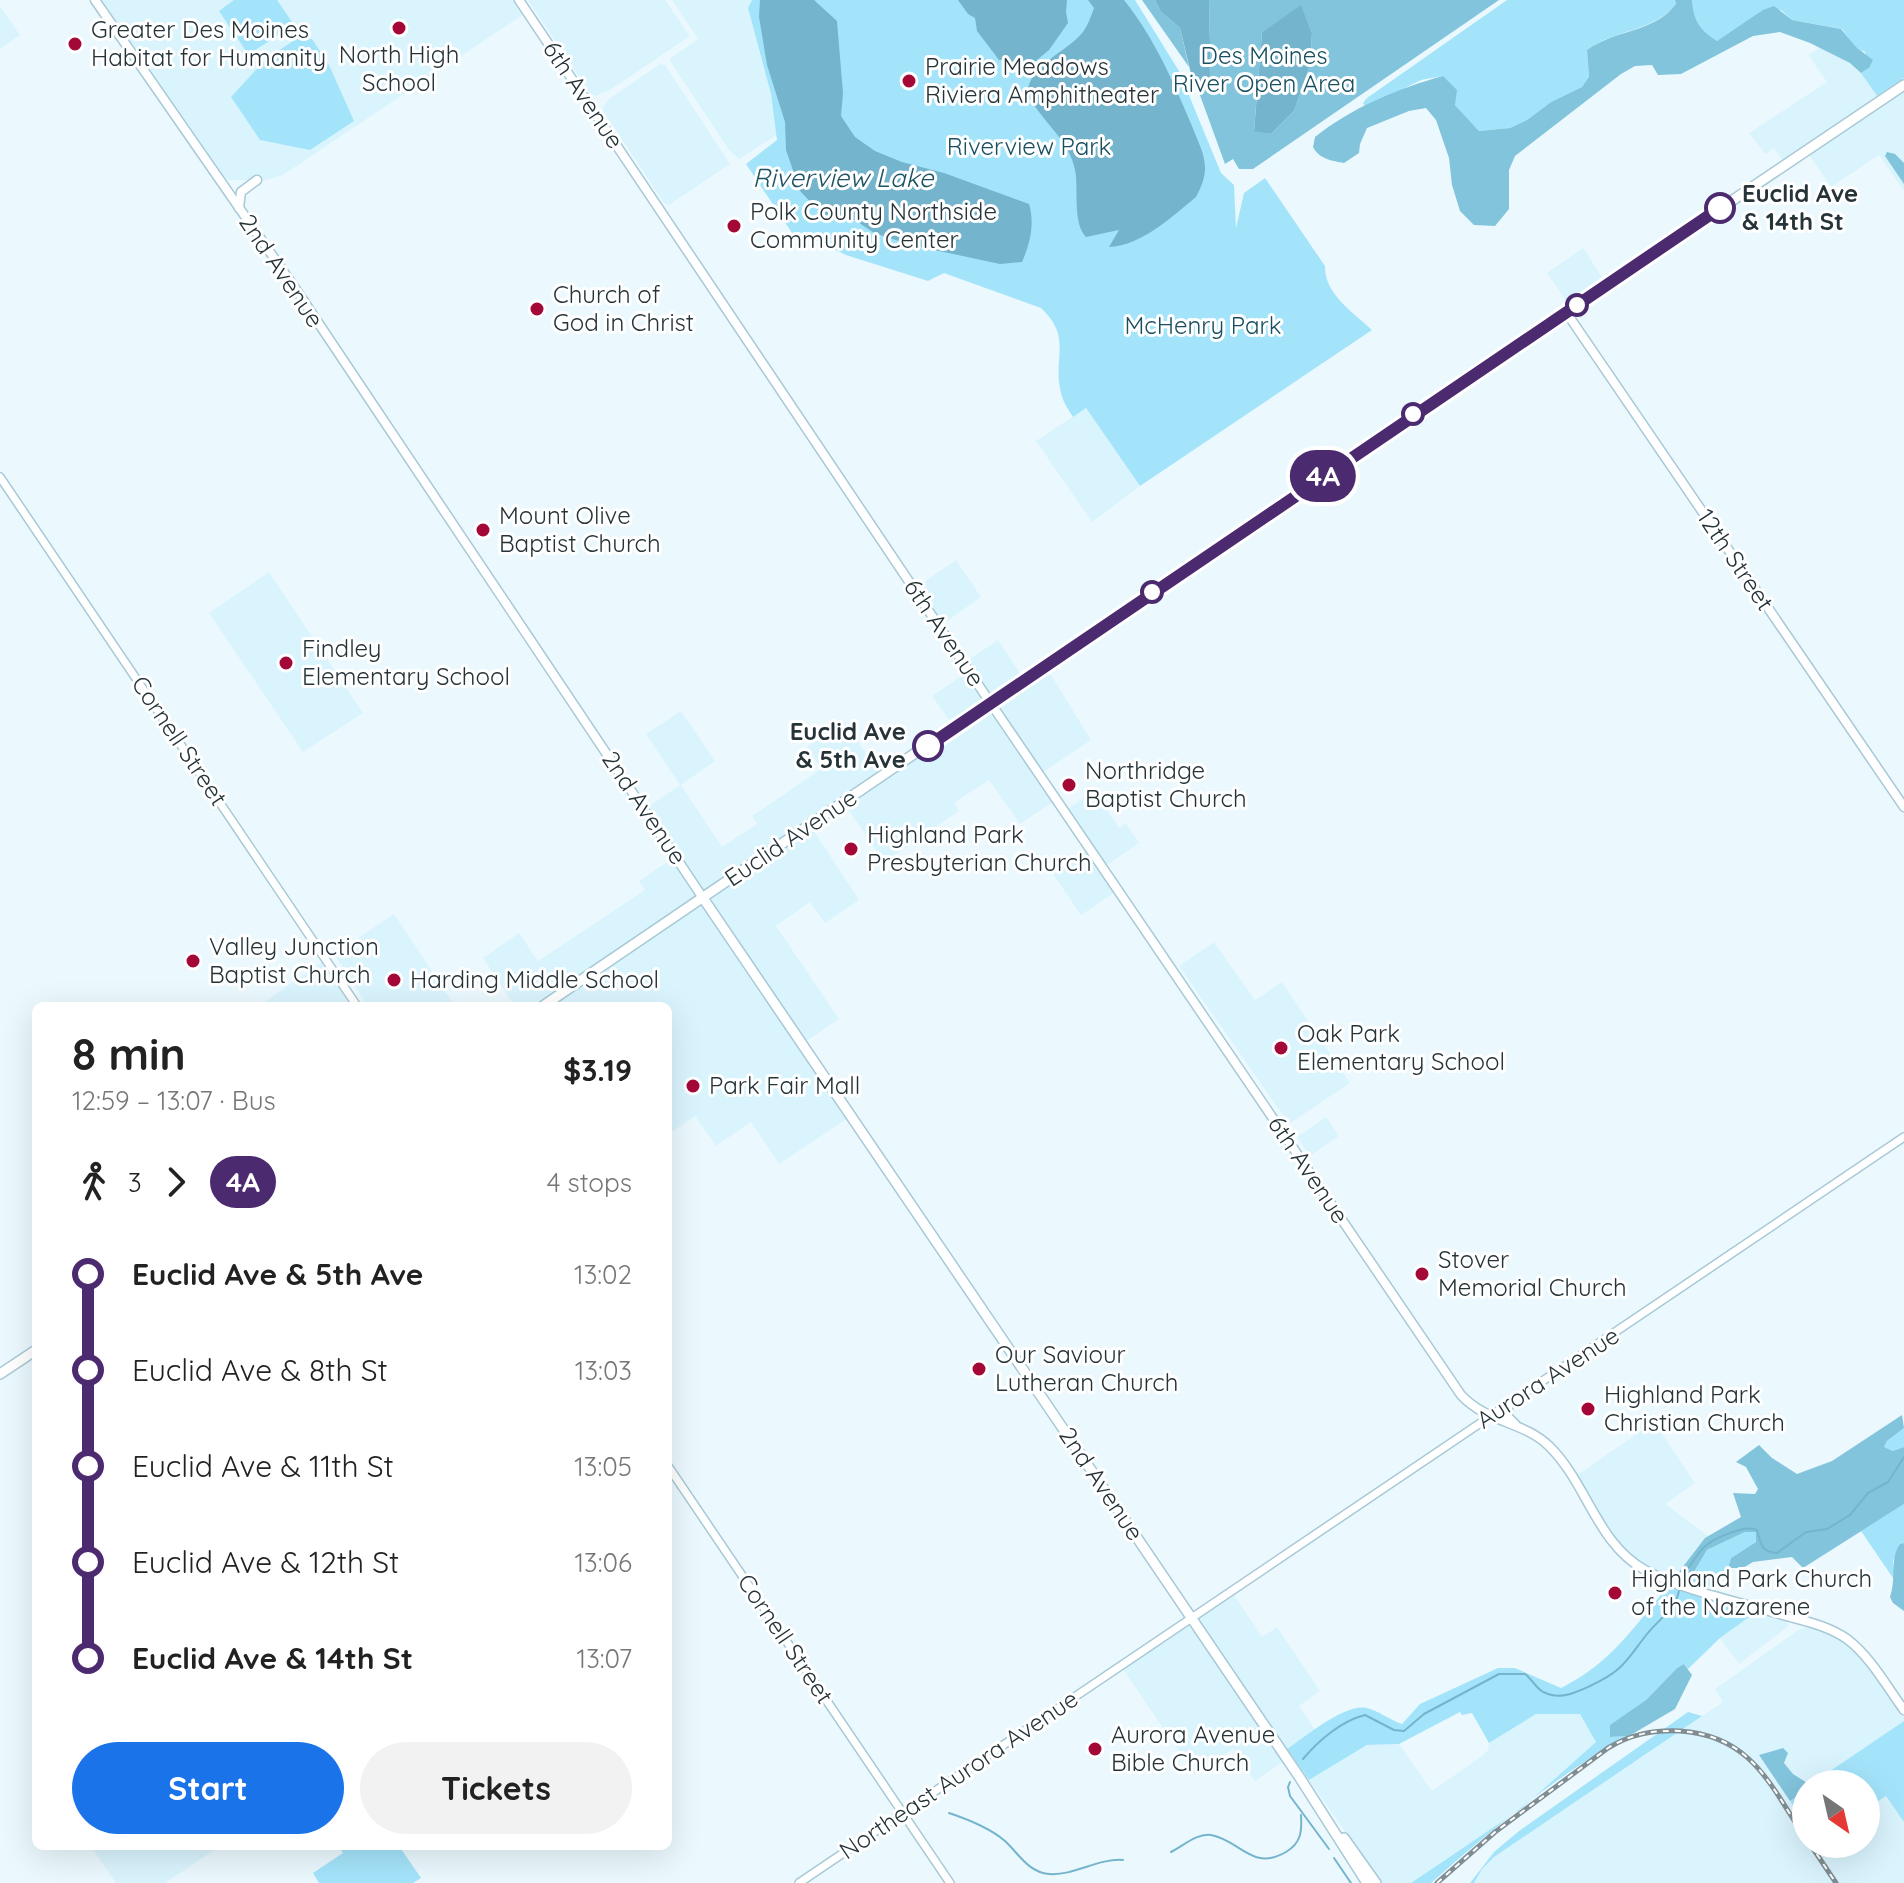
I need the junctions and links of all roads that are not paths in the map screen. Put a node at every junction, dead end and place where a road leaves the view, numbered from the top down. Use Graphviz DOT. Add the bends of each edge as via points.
graph roads {
  1 [pos="95,0"];
  2 [pos="519,0"];
  3 [pos="1904,85"];
  4 [pos="257,180"];
  5 [pos="239,208"];
  6 [pos="1566,312"];
  7 [pos="0,477"];
  8 [pos="991,703"];
  9 [pos="1904,807"];
  10 [pos="703,898"];
  11 [pos="354,1002"];
  12 [pos="549,1002"];
  13 [pos="1904,1137"];
  14 [pos="32,1353"];
  15 [pos="0,1374"];
  16 [pos="1509,1402"];
  17 [pos="1488,1416"];
  18 [pos="1518,1427"];
  19 [pos="672,1472"];
  20 [pos="1190,1618"];
  21 [pos="1118,1667"];
  22 [pos="1904,1710"];
  23 [pos="1300,1778"];
  24 [pos="902,1812"];
  25 [pos="799,1883"];
  26 [pos="950,1883"];
  27 [pos="1367,1883"];
  28 [pos="1376,1883"];
  1 -- 5 [label="main road, 2nd Avenue"];
  2 -- 8 [label="main road, 6th Avenue"];
  3 -- 6 [label="main road, Euclid Avenue"];
  4 -- 5 [label="main road" via="241,192"];
  5 -- 10 [label="main road, 2nd Avenue"];
  6 -- 8 [label="main road, Euclid Avenue"];
  6 -- 9 [label="main road, 12th Street"];
  7 -- 11 [label="street, Cornell Street"];
  8 -- 10 [label="main road, Euclid Avenue"];
  8 -- 17 [label="main road, 6th Avenue" via="1461,1395"];
  10 -- 12 [label="main road, Euclid Avenue"];
  10 -- 20 [label="main road, 2nd Avenue"];
  13 -- 16 [label="street, Aurora Avenue"];
  14 -- 15 [label="main road"];
  16 -- 17 [label="street, Aurora Avenue"];
  16 -- 18 [label="main road" via="1507,1416"];
  17 -- 18 [label="main road"];
  17 -- 20 [label="street, Aurora Avenue"];
  18 -- 22 [label="main road" via="1553,1450 1611,1539 1634,1563 1669,1580 1840,1635 1864,1656"];
  19 -- 24 [label="street, Cornell Street"];
  20 -- 21 [label="street, Aurora Avenue"];
  20 -- 23 [label="main road, 2nd Avenue"];
  21 -- 24 [label="street, Northeast Aurora Avenue"];
  23 -- 27 [label="main road"];
  23 -- 28 [label="main road"];
  24 -- 25 [label="street, Northeast Aurora Avenue"];
  24 -- 26 [label="street, Cornell Street"];
}
